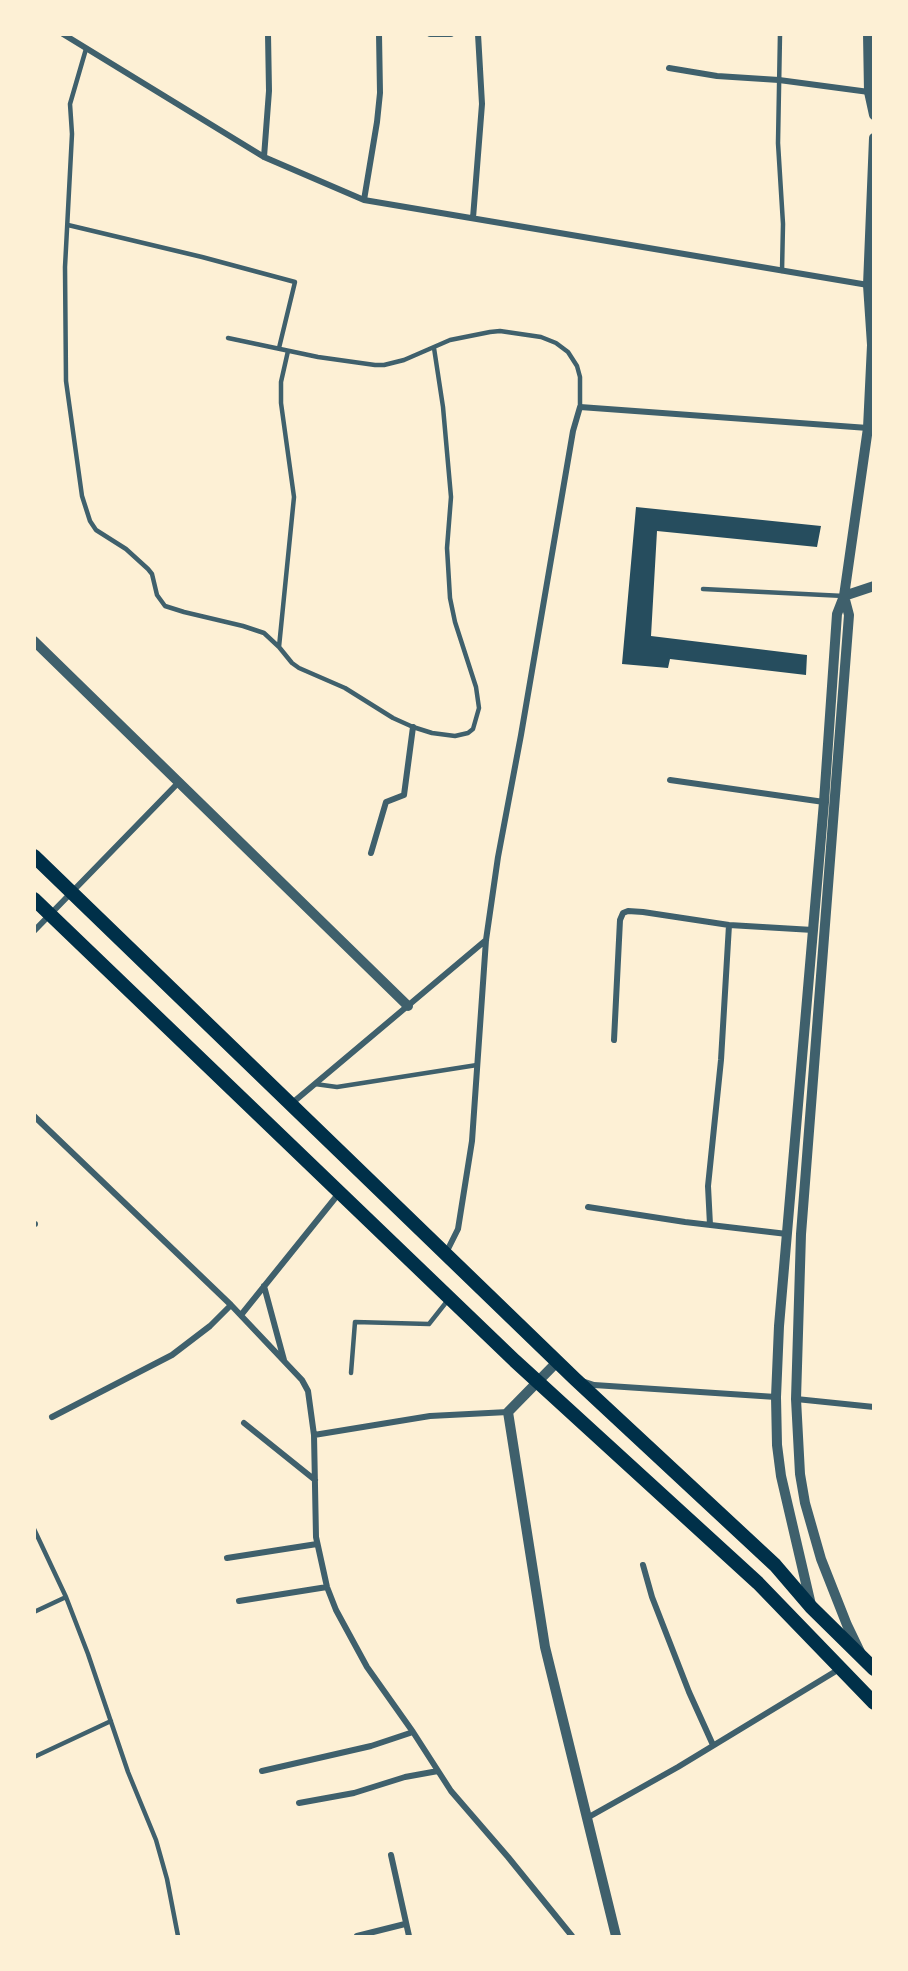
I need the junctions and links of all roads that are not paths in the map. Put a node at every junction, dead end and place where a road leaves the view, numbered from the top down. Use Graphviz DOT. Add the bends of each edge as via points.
graph roads {
  1 [pos="63,34"];
  2 [pos="268,34"];
  3 [pos="379,34"];
  4 [pos="430,34"];
  5 [pos="451,34"];
  6 [pos="478,34"];
  7 [pos="780,34"];
  8 [pos="868,34"];
  9 [pos="86,49"];
  10 [pos="669,68"];
  11 [pos="779,80"];
  12 [pos="869,92"];
  13 [pos="873,115"];
  14 [pos="873,138"];
  15 [pos="264,157"];
  16 [pos="364,200"];
  17 [pos="473,218"];
  18 [pos="68,225"];
  19 [pos="782,271"];
  20 [pos="868,285"];
  21 [pos="228,338"];
  22 [pos="873,345"];
  23 [pos="279,348"];
  24 [pos="434,348"];
  25 [pos="288,351"];
  26 [pos="580,407"];
  27 [pos="868,428"];
  28 [pos="870,448"];
  29 [pos="873,586"];
  30 [pos="703,589"];
  31 [pos="844,596"];
  32 [pos="34,641"];
  33 [pos="279,647"];
  34 [pos="413,727"];
  35 [pos="670,780"];
  36 [pos="179,782"];
  37 [pos="825,802"];
  38 [pos="371,853"];
  39 [pos="34,856"];
  40 [pos="72,892"];
  41 [pos="34,899"];
  42 [pos="51,915"];
  43 [pos="729,925"];
  44 [pos="813,930"];
  45 [pos="34,931"];
  46 [pos="826,931"];
  47 [pos="486,940"];
  48 [pos="408,1006"];
  49 [pos="614,1040"];
  50 [pos="477,1065"];
  51 [pos="315,1084"];
  52 [pos="291,1104"];
  53 [pos="34,1116"];
  54 [pos="340,1192"];
  55 [pos="588,1207"];
  56 [pos="710,1225"];
  57 [pos="787,1234"];
  58 [pos="446,1253"];
  59 [pos="264,1286"];
  60 [pos="450,1298"];
  61 [pos="231,1305"];
  62 [pos="241,1315"];
  63 [pos="284,1360"];
  64 [pos="557,1362"];
  65 [pos="351,1373"];
  66 [pos="575,1379"];
  67 [pos="538,1382"];
  68 [pos="776,1397"];
  69 [pos="796,1399"];
  70 [pos="873,1407"];
  71 [pos="508,1412"];
  72 [pos="52,1417"];
  73 [pos="244,1423"];
  74 [pos="314,1436"];
  75 [pos="315,1480"];
  76 [pos="34,1529"];
  77 [pos="317,1544"];
  78 [pos="227,1558"];
  79 [pos="643,1565"];
  80 [pos="327,1587"];
  81 [pos="66,1597"];
  82 [pos="239,1601"];
  83 [pos="811,1607"];
  84 [pos="34,1612"];
  85 [pos="825,1651"];
  86 [pos="863,1657"];
  87 [pos="841,1668"];
  88 [pos="873,1669"];
  89 [pos="873,1702"];
  90 [pos="111,1721"];
  91 [pos="413,1732"];
  92 [pos="713,1745"];
  93 [pos="34,1757"];
  94 [pos="261,1771"];
  95 [pos="438,1771"];
  96 [pos="299,1803"];
  97 [pos="586,1819"];
  98 [pos="391,1855"];
  99 [pos="405,1924"];
  100 [pos="178,1936"];
  101 [pos="357,1936"];
  102 [pos="409,1936"];
  103 [pos="572,1936"];
  104 [pos="615,1936"];
  1 -- 9 [label="street"];
  2 -- 15 [label="street"];
  3 -- 16 [label="street" via="378,112"];
  4 -- 5 [label="street"];
  6 -- 17 [label="street" via="482,104"];
  7 -- 11 [label="lane"];
  8 -- 12 [label="street"];
  9 -- 15 [label="street"];
  9 -- 18 [label="lane" via="70,104"];
  10 -- 11 [label="street"];
  11 -- 12 [label="street"];
  11 -- 19 [label="lane"];
  12 -- 13 [label="street"];
  14 -- 20 [label="street"];
  15 -- 16 [label="street"];
  16 -- 17 [label="street"];
  17 -- 19 [label="street"];
  18 -- 23 [label="lane" via="295,282"];
  18 -- 33 [label="lane" via="66,381 82,496 90,521 96,530 148,569 165,606 255,629"];
  19 -- 20 [label="street"];
  20 -- 22 [label="street"];
  21 -- 23 [label="lane"];
  22 -- 27 [label="street"];
  23 -- 25 [label="lane"];
  24 -- 25 [label="lane" via="384,365 352,364"];
  24 -- 26 [label="lane" via="450,340 490,332 549,339 568,352 577,366"];
  24 -- 34 [label="lane" via="451,497 447,548 450,598 479,708 473,729 462,735 444,736"];
  25 -- 33 [label="lane" via="281,403 294,497"];
  26 -- 27 [label="street"];
  26 -- 47 [label="street"];
  27 -- 28 [label="street"];
  28 -- 31 [label="street"];
  29 -- 31 [label="street"];
  30 -- 31 [label="lane"];
  31 -- 37 [label="street" via="837,614"];
  31 -- 46 [label="street" via="849,615"];
  32 -- 36 [label="street"];
  33 -- 34 [label="lane" via="299,668 345,688"];
  34 -- 38 [label="street" via="404,795 386,802"];
  35 -- 37 [label="street"];
  36 -- 40 [label="street"];
  36 -- 48 [label="street"];
  37 -- 44 [label="street"];
  39 -- 40 [label="main road"];
  40 -- 42 [label="street"];
  40 -- 52 [label="main road"];
  41 -- 42 [label="main road"];
  42 -- 45 [label="street"];
  42 -- 54 [label="main road"];
  43 -- 44 [label="street"];
  43 -- 49 [label="street" via="643,912 623,914"];
  43 -- 56 [label="street" via="708,1186"];
  44 -- 46 [label="street"];
  44 -- 57 [label="street"];
  46 -- 69 [label="street" via="801,1234"];
  47 -- 48 [label="street"];
  47 -- 50 [label="street"];
  48 -- 51 [label="street"];
  50 -- 51 [label="lane" via="345,1086"];
  50 -- 58 [label="street" via="472,1141 458,1229"];
  51 -- 52 [label="street"];
  52 -- 58 [label="main road"];
  53 -- 61 [label="street"];
  54 -- 59 [label="street"];
  54 -- 60 [label="main road"];
  55 -- 56 [label="street"];
  56 -- 57 [label="street"];
  57 -- 68 [label="street"];
  58 -- 64 [label="main road"];
  59 -- 62 [label="street"];
  59 -- 63 [label="street"];
  60 -- 65 [label="lane" via="429,1324 355,1323"];
  60 -- 67 [label="main road"];
  61 -- 62 [label="street"];
  61 -- 72 [label="street" via="172,1355"];
  62 -- 63 [label="street"];
  63 -- 74 [label="street" via="308,1391"];
  64 -- 66 [label="main road"];
  64 -- 67 [label="street"];
  66 -- 68 [label="street" via="594,1385"];
  66 -- 83 [label="main road" via="776,1565"];
  67 -- 71 [label="street"];
  67 -- 85 [label="main road" via="758,1583"];
  68 -- 83 [label="street" via="782,1476"];
  69 -- 70 [label="street"];
  69 -- 86 [label="street" via="805,1503 821,1559"];
  71 -- 74 [label="street" via="430,1416"];
  71 -- 97 [label="street" via="545,1647"];
  73 -- 75 [label="street"];
  74 -- 75 [label="street"];
  75 -- 77 [label="street"];
  76 -- 81 [label="lane"];
  77 -- 78 [label="street"];
  77 -- 80 [label="street"];
  79 -- 92 [label="street" via="688,1692"];
  80 -- 82 [label="street"];
  80 -- 91 [label="street" via="366,1667"];
  81 -- 84 [label="lane"];
  81 -- 90 [label="lane"];
  83 -- 85 [label="main road"];
  83 -- 86 [label="main road"];
  85 -- 87 [label="main road"];
  86 -- 88 [label="main road"];
  87 -- 89 [label="main road"];
  87 -- 92 [label="street"];
  90 -- 93 [label="lane"];
  90 -- 100 [label="lane" via="156,1840"];
  91 -- 94 [label="street" via="371,1746"];
  91 -- 95 [label="street"];
  92 -- 97 [label="street"];
  95 -- 96 [label="street"];
  95 -- 103 [label="street"];
  97 -- 104 [label="street"];
  98 -- 99 [label="street"];
  99 -- 101 [label="street"];
  99 -- 102 [label="street"];
}
